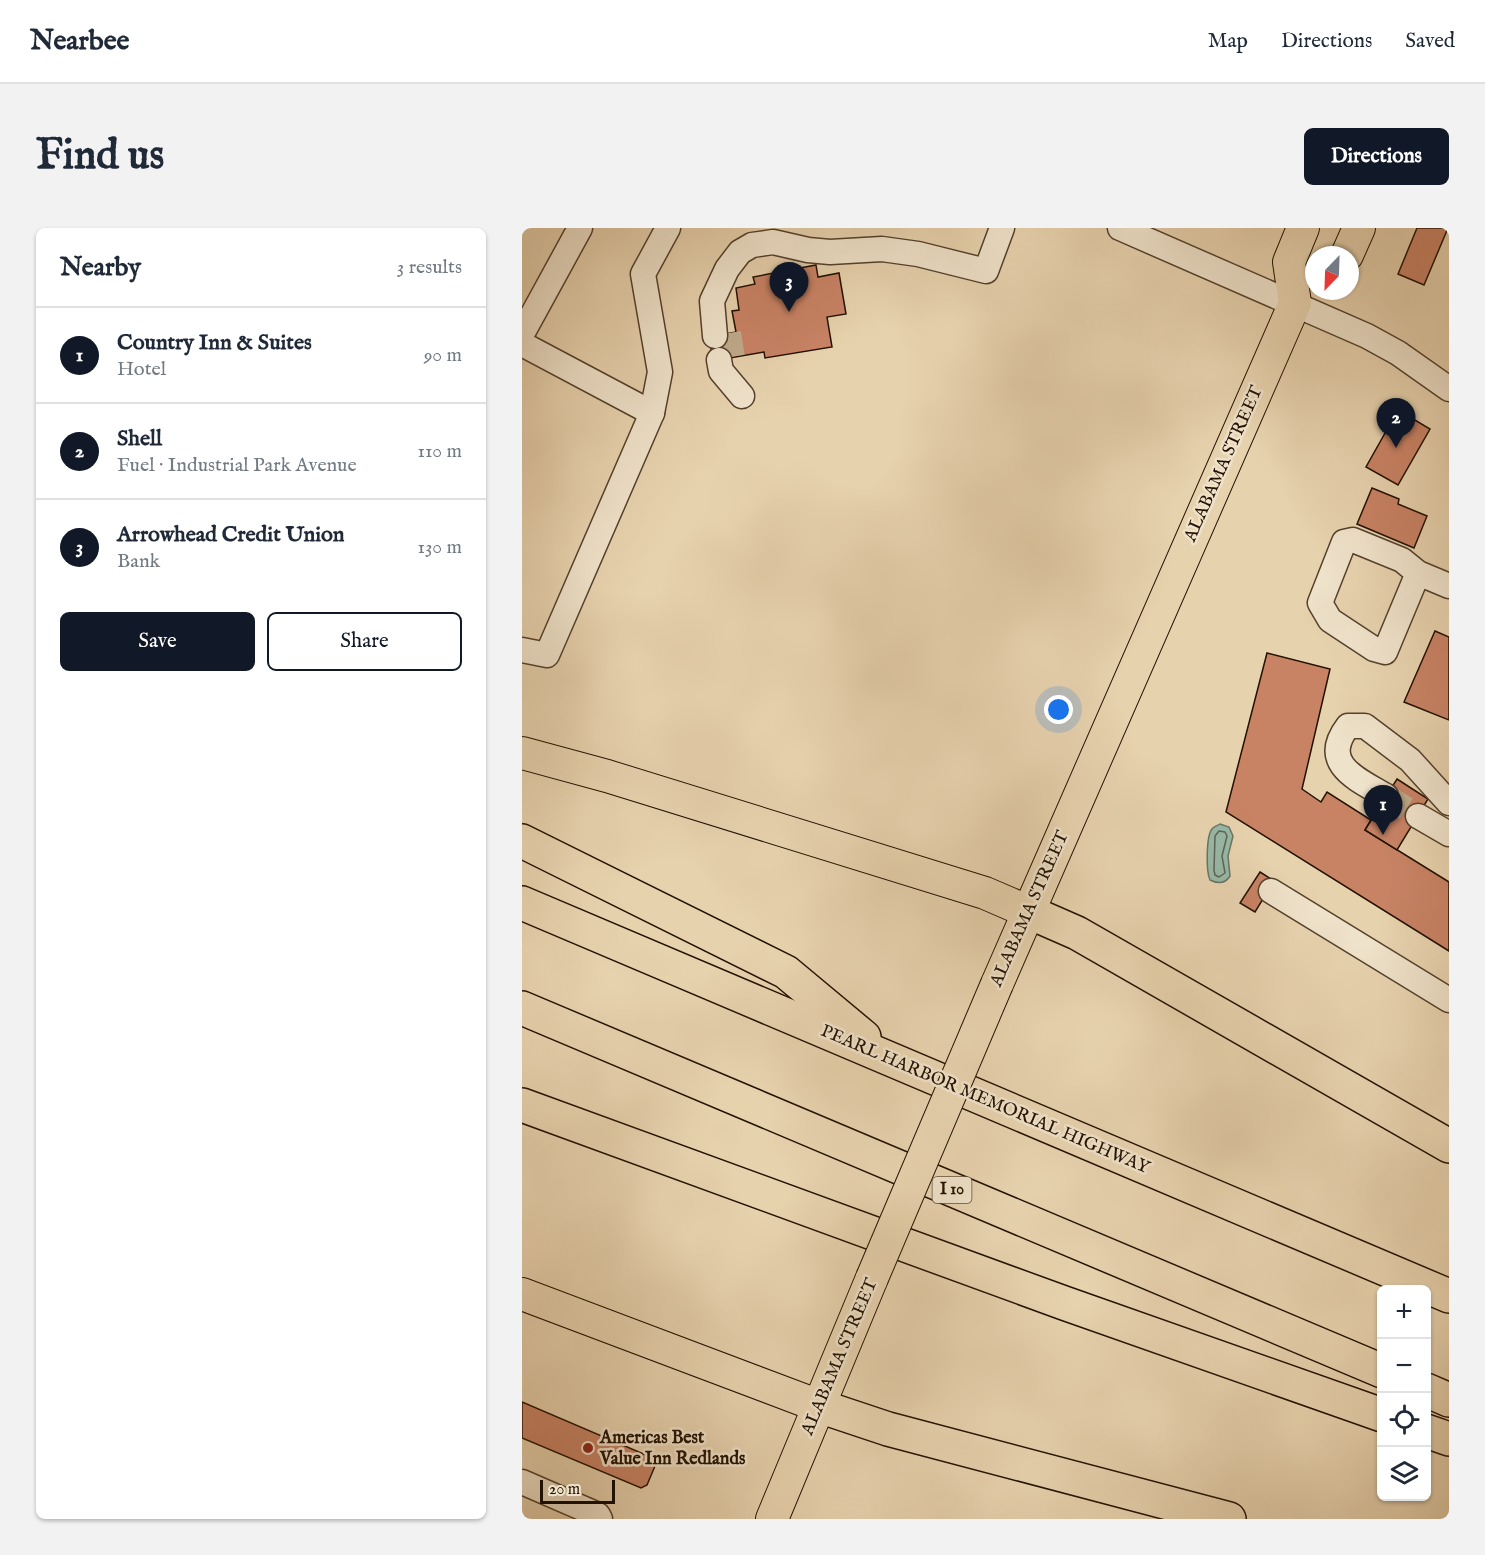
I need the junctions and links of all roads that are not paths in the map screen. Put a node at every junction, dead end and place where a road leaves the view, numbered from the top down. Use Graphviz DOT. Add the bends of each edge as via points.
graph roads {
  1 [pos="580,228"];
  2 [pos="668,228"];
  3 [pos="1002,228"];
  4 [pos="1120,228"];
  5 [pos="1303,228"];
  6 [pos="1359,228"];
  7 [pos="1351,246"];
  8 [pos="1305,293"];
  9 [pos="1305,296"];
  10 [pos="1305,300"];
  11 [pos="1312,300"];
  12 [pos="522,334"];
  13 [pos="722,334"];
  14 [pos="522,344"];
  15 [pos="726,359"];
  16 [pos="1449,389"];
  17 [pos="742,396"];
  18 [pos="652,413"];
  19 [pos="1418,573"];
  20 [pos="1449,586"];
  21 [pos="522,650"];
  22 [pos="522,753"];
  23 [pos="1386,796"];
  24 [pos="1449,803"];
  25 [pos="1418,816"];
  26 [pos="1449,834"];
  27 [pos="522,841"];
  28 [pos="1271,891"];
  29 [pos="522,903"];
  30 [pos="1029,912"];
  31 [pos="1449,1000"];
  32 [pos="522,1008"];
  33 [pos="890,1059"];
  34 [pos="522,1105"];
  35 [pos="1449,1146"];
  36 [pos="522,1294"];
  37 [pos="1449,1296"];
  38 [pos="1377,1369"];
  39 [pos="1431,1392"];
  40 [pos="1449,1400"];
  41 [pos="819,1406"];
  42 [pos="1377,1413"];
  43 [pos="1431,1433"];
  44 [pos="1449,1439"];
  45 [pos="522,1482"];
  46 [pos="600,1519"];
  47 [pos="772,1519"];
  48 [pos="1229,1519"];
  1 -- 12 [label="street"];
  2 -- 18 [label="street" via="643,274 660,372"];
  3 -- 13 [label="street" via="986,271 882,249 830,252 773,242 752,245 740,252 727,269 712,301"];
  4 -- 9 [label="street"];
  5 -- 8 [label="main road" via="1289,262"];
  6 -- 7 [label="main road"];
  10 -- 30 [label="main road, ALABAMA STREET" via="1235,437"];
  11 -- 16 [label="street"];
  14 -- 18 [label="street"];
  15 -- 17 [label="street" via="721,371"];
  18 -- 21 [label="street" via="547,655"];
  19 -- 19 [label="street" via="1402,560 1353,540 1344,543 1320,603 1330,620 1385,652"];
  19 -- 20 [label="street"];
  22 -- 30 [label="main road" via="985,893"];
  23 -- 24 [label="street" via="1341,766 1336,752 1348,726 1365,726 1410,760"];
  25 -- 26 [label="street"];
  27 -- 33 [label="highway" via="786,972"];
  28 -- 31 [label="street"];
  29 -- 33 [label="highway, PEARL HARBOR MEMORIAL HIGHWAY"];
  30 -- 35 [label="highway" via="1077,933"];
  30 -- 41 [label="main road, ALABAMA STREET, bridge"];
  32 -- 38 [label="highway, I 10"];
  33 -- 37 [label="highway, PEARL HARBOR MEMORIAL HIGHWAY"];
  34 -- 42 [label="highway"];
  36 -- 41 [label="main road"];
  39 -- 40 [label="highway"];
  41 -- 47 [label="main road, ALABAMA STREET"];
  41 -- 48 [label="highway" via="888,1429"];
  43 -- 44 [label="highway"];
  45 -- 46 [label="street"];
}
